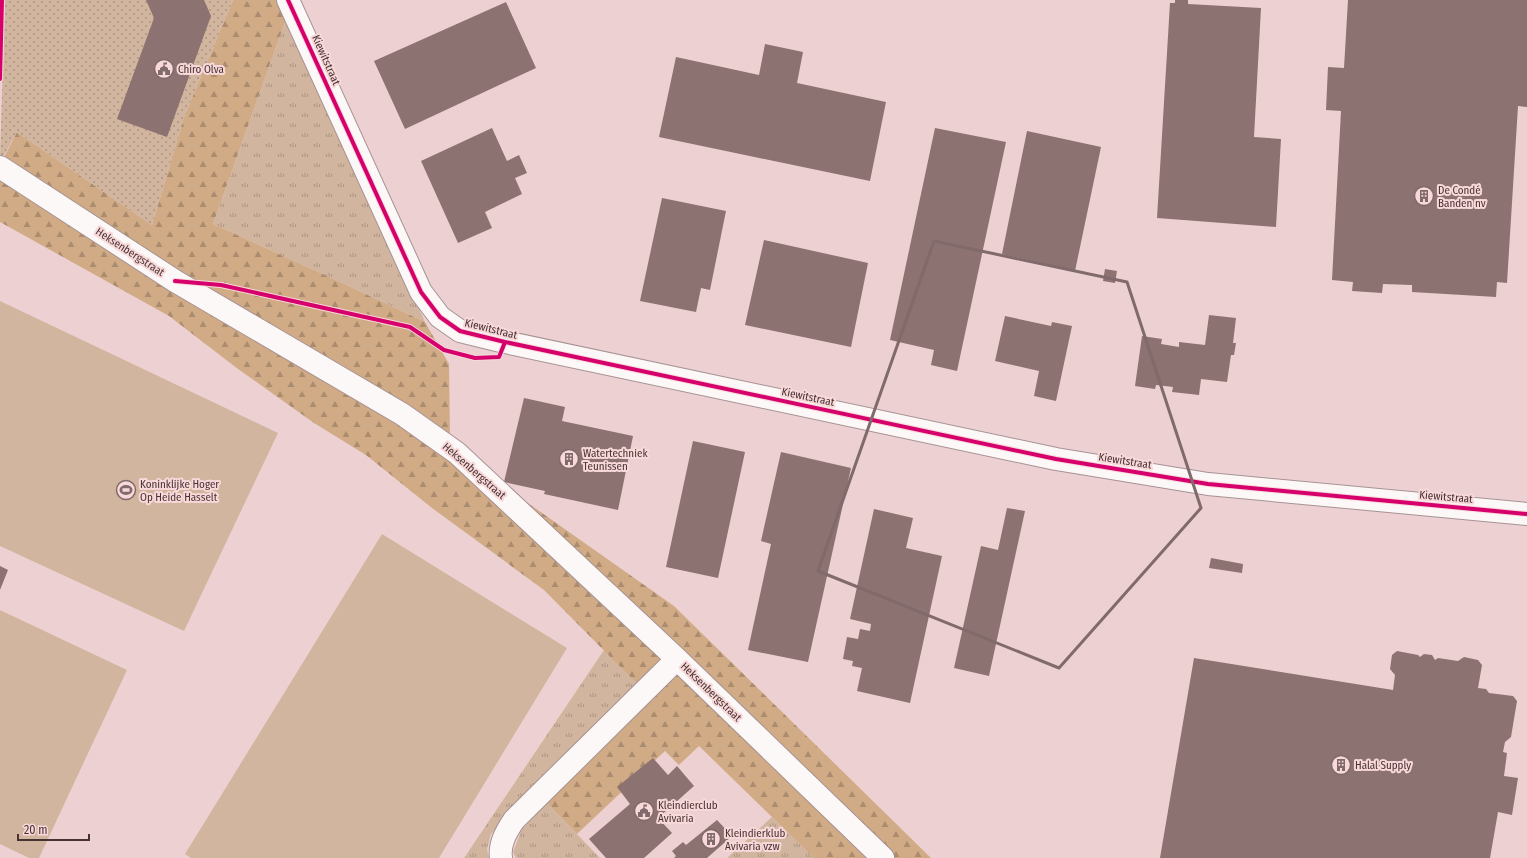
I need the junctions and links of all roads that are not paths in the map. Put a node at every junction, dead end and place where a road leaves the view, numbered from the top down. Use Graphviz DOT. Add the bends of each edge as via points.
graph roads {
  1 [pos="288,0"];
  2 [pos="0,167"];
  3 [pos="1527,514"];
  4 [pos="677,659"];
  5 [pos="501,858"];
  6 [pos="883,858"];
  1 -- 3 [label="street, Kiewitstraat" via="421,292 440,317 460,331 1056,459 1208,484"];
  2 -- 4 [label="street, Heksenbergstraat" via="175,281 402,414 457,454"];
  4 -- 5 [label="street" via="514,820 501,844"];
  4 -- 6 [label="street, Heksenbergstraat"];
}
